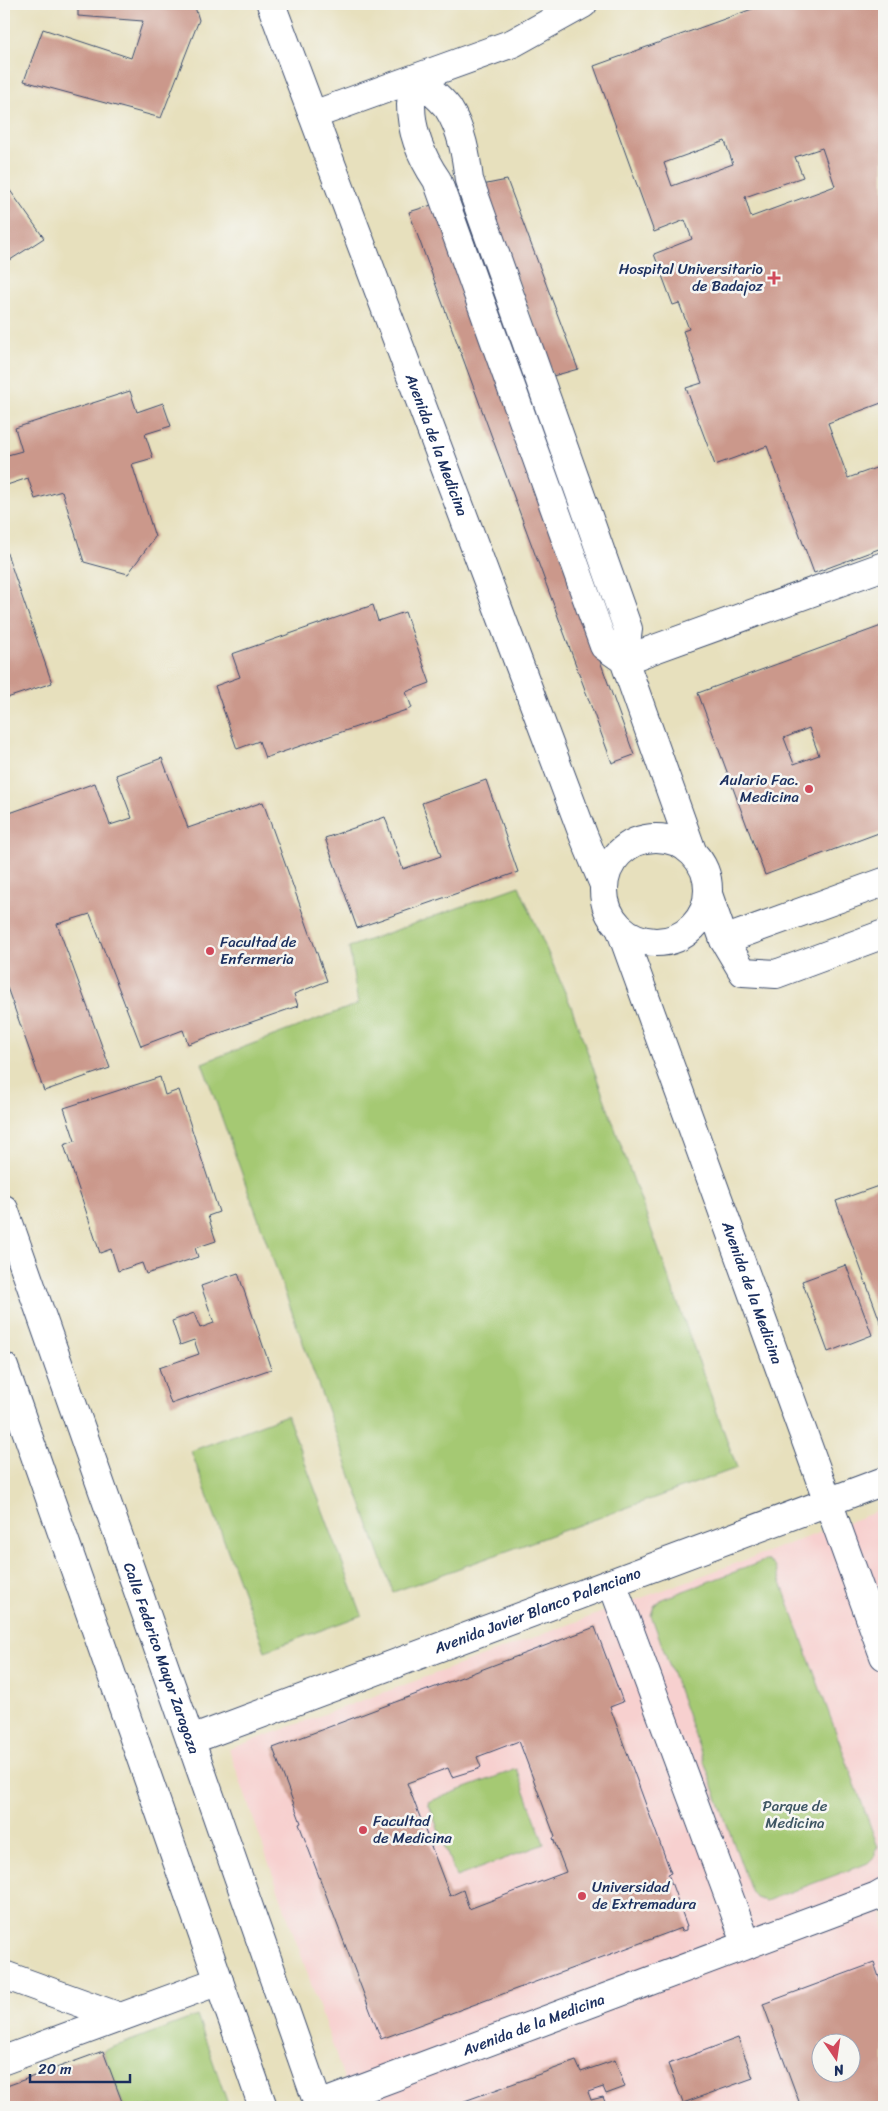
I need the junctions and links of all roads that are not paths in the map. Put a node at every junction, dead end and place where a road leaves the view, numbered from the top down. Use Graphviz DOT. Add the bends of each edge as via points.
graph roads {
  1 [pos="270,4"];
  2 [pos="583,4"];
  3 [pos="417,78"];
  4 [pos="313,115"];
  5 [pos="884,566"];
  6 [pos="624,660"];
  7 [pos="692,852"];
  8 [pos="884,882"];
  9 [pos="604,885"];
  10 [pos="708,897"];
  11 [pos="620,928"];
  12 [pos="884,934"];
  13 [pos="724,940"];
  14 [pos="4,1209"];
  15 [pos="4,1367"];
  16 [pos="884,1482"];
  17 [pos="829,1502"];
  18 [pos="612,1583"];
  19 [pos="884,1656"];
  20 [pos="191,1740"];
  21 [pos="884,1892"];
  22 [pos="747,1945"];
  23 [pos="4,1974"];
  24 [pos="219,1981"];
  25 [pos="120,2017"];
  26 [pos="4,2060"];
  27 [pos="319,2106"];
  28 [pos="263,2107"];
  1 -- 4 [label="street, Avenida de la Medicina"];
  2 -- 3 [label="street" via="514,43"];
  3 -- 4 [label="street"];
  3 -- 6 [label="street" via="447,107 466,150 469,180 628,629"];
  3 -- 6 [label="street" via="411,104 413,125 425,162 437,180 604,646"];
  4 -- 9 [label="street, Avenida de la Medicina"];
  5 -- 6 [label="street"];
  6 -- 7 [label="street"];
  7 -- 9 [label="street" via="678,842 646,838 630,844 617,855 608,869"];
  7 -- 10 [label="street" via="703,864 708,880"];
  8 -- 13 [label="street"];
  9 -- 11 [label="street" via="605,901"];
  10 -- 11 [label="street" via="704,913 694,926 682,936 666,942 634,938"];
  10 -- 13 [label="street"];
  11 -- 17 [label="street, Avenida de la Medicina"];
  12 -- 13 [label="street" via="776,974 744,972"];
  14 -- 20 [label="street, Calle Federico Mayor Zaragoza"];
  15 -- 24 [label="street"];
  16 -- 17 [label="street, Avenida Javier Blanco Palenciano"];
  17 -- 18 [label="street, Avenida Javier Blanco Palenciano"];
  17 -- 19 [label="street, Avenida de la Medicina"];
  18 -- 20 [label="street, Avenida Javier Blanco Palenciano"];
  18 -- 22 [label="street"];
  20 -- 27 [label="street, Calle Federico Mayor Zaragoza"];
  21 -- 22 [label="street, Avenida de la Medicina"];
  22 -- 27 [label="street, Avenida de la Medicina"];
  23 -- 25 [label="street"];
  24 -- 25 [label="street"];
  24 -- 28 [label="street"];
  25 -- 26 [label="street"];
}
